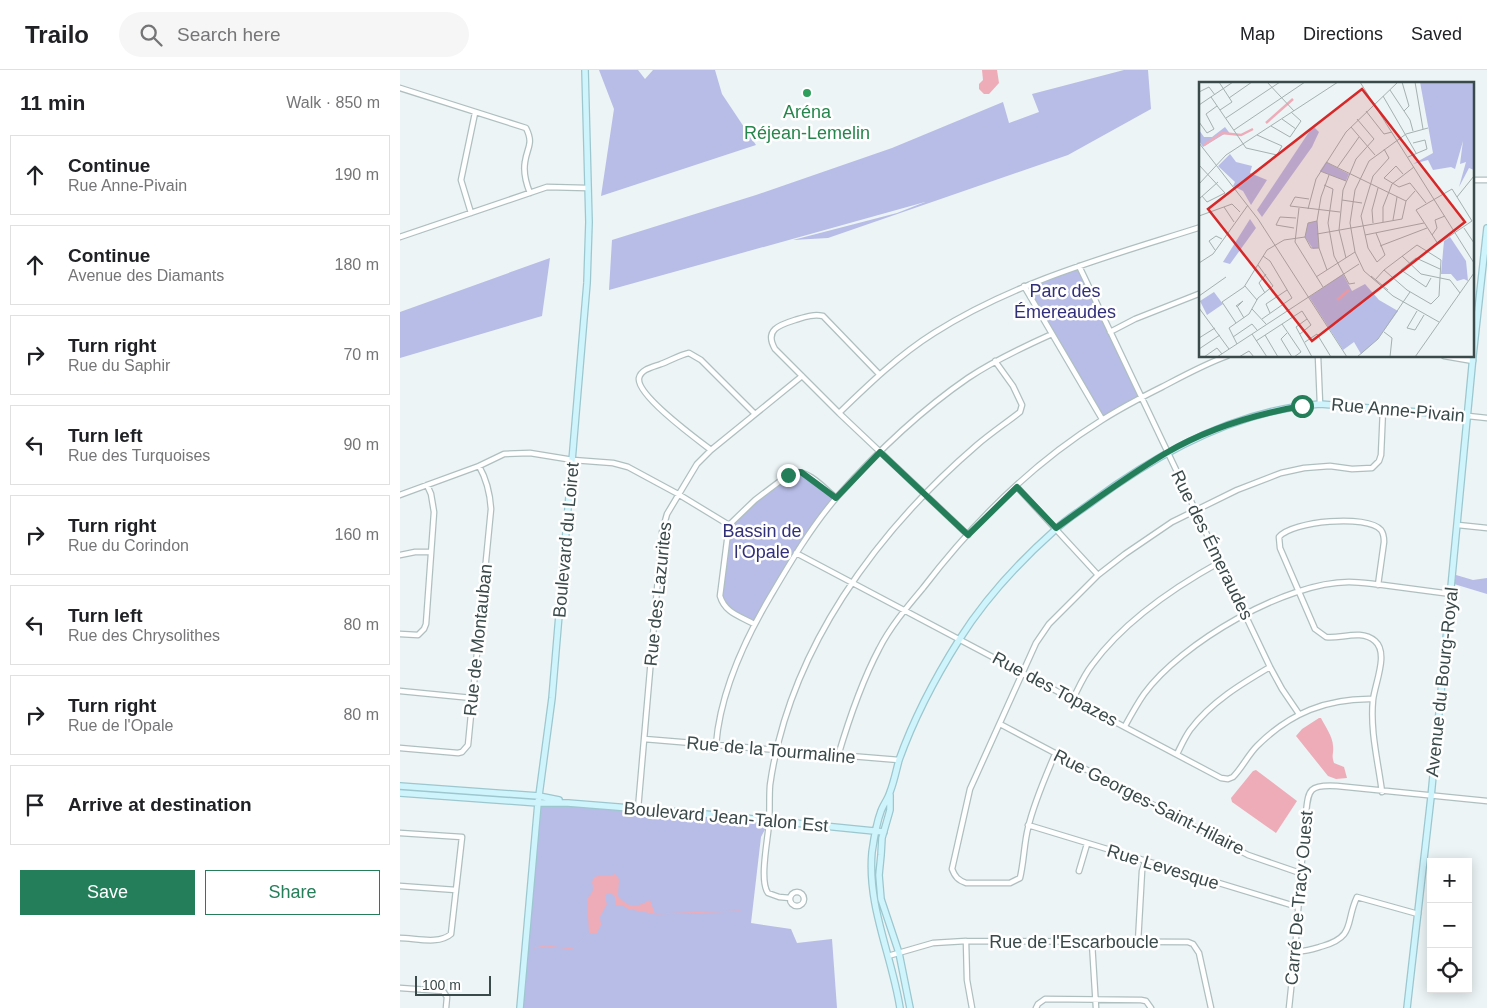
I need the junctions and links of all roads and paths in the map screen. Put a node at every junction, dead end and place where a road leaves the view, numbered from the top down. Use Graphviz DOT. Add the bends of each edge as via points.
graph roads {
  1 [pos="585,70"];
  2 [pos="400,88"];
  3 [pos="475,113"];
  4 [pos="1474,180"];
  5 [pos="1487,180"];
  6 [pos="587,188"];
  7 [pos="530,193"];
  8 [pos="471,213"];
  9 [pos="1199,228"];
  10 [pos="1487,228"];
  11 [pos="400,237"];
  12 [pos="1078,266"];
  13 [pos="1024,286"];
  14 [pos="1199,294"];
  15 [pos="1110,332"];
  16 [pos="1052,334"];
  17 [pos="1474,349"];
  18 [pos="1223,358"];
  19 [pos="1318,358"];
  20 [pos="1473,358"];
  21 [pos="995,361"];
  22 [pos="879,374"];
  23 [pos="802,376"];
  24 [pos="1141,397"];
  25 [pos="1320,404"];
  26 [pos="1383,409"];
  27 [pos="839,413"];
  28 [pos="755,414"];
  29 [pos="1468,416"];
  30 [pos="1487,418"];
  31 [pos="1102,420"];
  32 [pos="711,450"];
  33 [pos="880,452"];
  34 [pos="1167,452"];
  35 [pos="573,460"];
  36 [pos="479,466"];
  37 [pos="426,486"];
  38 [pos="1017,487"];
  39 [pos="678,494"];
  40 [pos="925,494"];
  41 [pos="400,495"];
  42 [pos="836,498"];
  43 [pos="1196,510"];
  44 [pos="730,525"];
  45 [pos="1458,525"];
  46 [pos="1056,528"];
  47 [pos="1487,528"];
  48 [pos="968,535"];
  49 [pos="431,552"];
  50 [pos="796,553"];
  51 [pos="400,554"];
  52 [pos="1220,562"];
  53 [pos="1098,575"];
  54 [pos="852,582"];
  55 [pos="1378,585"];
  56 [pos="1298,590"];
  57 [pos="1451,594"];
  58 [pos="904,611"];
  59 [pos="1246,614"];
  60 [pos="754,624"];
  61 [pos="400,634"];
  62 [pos="960,639"];
  63 [pos="1270,667"];
  64 [pos="1022,672"];
  65 [pos="400,691"];
  66 [pos="472,698"];
  67 [pos="1073,699"];
  68 [pos="1373,699"];
  69 [pos="1299,714"];
  70 [pos="1000,724"];
  71 [pos="1125,726"];
  72 [pos="644,739"];
  73 [pos="716,745"];
  74 [pos="400,748"];
  75 [pos="777,751"];
  76 [pos="1055,754"];
  77 [pos="1177,754"];
  78 [pos="838,756"];
  79 [pos="899,760"];
  80 [pos="400,786"];
  81 [pos="1382,792"];
  82 [pos="400,793"];
  83 [pos="890,793"];
  84 [pos="539,796"];
  85 [pos="1431,797"];
  86 [pos="1487,801"];
  87 [pos="538,803"];
  88 [pos="568,803"];
  89 [pos="638,809"];
  90 [pos="770,820"];
  91 [pos="1028,826"];
  92 [pos="876,830"];
  93 [pos="884,832"];
  94 [pos="400,833"];
  95 [pos="1087,844"];
  96 [pos="1144,862"];
  97 [pos="1079,871"];
  98 [pos="1300,873"];
  99 [pos="400,886"];
  100 [pos="456,890"];
  101 [pos="790,898"];
  102 [pos="1298,908"];
  103 [pos="1418,914"];
  104 [pos="400,938"];
  105 [pos="966,941"];
  106 [pos="1138,942"];
  107 [pos="1092,943"];
  108 [pos="1296,951"];
  109 [pos="899,953"];
  110 [pos="888,956"];
  111 [pos="400,988"];
  112 [pos="1094,999"];
  113 [pos="446,1008"];
  114 [pos="520,1008"];
  115 [pos="900,1008"];
  116 [pos="910,1008"];
  117 [pos="972,1008"];
  118 [pos="1036,1008"];
  119 [pos="1096,1008"];
  120 [pos="1151,1008"];
  121 [pos="1211,1008"];
  122 [pos="1289,1008"];
  123 [pos="1407,1008"];
  1 -- 6 [label="street, Boulevard du Loiret"];
  2 -- 3 [label="street"];
  3 -- 7 [label="street" via="526,128 530,138 524,176"];
  3 -- 8 [label="street" via="461,180"];
  4 -- 5 [label="street"];
  6 -- 7 [label="street" via="547,187"];
  6 -- 35 [label="street, Boulevard du Loiret" via="587,283"];
  7 -- 8 [label="street"];
  8 -- 11 [label="street"];
  9 -- 12 [label="street"];
  10 -- 17 [label="street, Avenue du Bourg-Royal"];
  12 -- 13 [label="street"];
  12 -- 15 [label="street, Rue des Émeraudes"];
  13 -- 16 [label="street"];
  13 -- 22 [label="street" via="933,333"];
  14 -- 15 [label="street"];
  15 -- 24 [label="street, Rue des Émeraudes"];
  16 -- 21 [label="street"];
  16 -- 31 [label="street"];
  18 -- 24 [label="street"];
  19 -- 25 [label="street"];
  20 -- 29 [label="street, Avenue du Bourg-Royal"];
  21 -- 33 [label="street" via="937,401"];
  21 -- 40 [label="street" via="1013,386 1022,409 979,443"];
  22 -- 23 [label="street" via="828,320 817,315 778,326 771,336 775,349"];
  22 -- 27 [label="street"];
  23 -- 27 [label="street"];
  23 -- 28 [label="street, Rue des Lazurites"];
  24 -- 31 [label="street"];
  24 -- 34 [label="street, Rue des Émeraudes"];
  25 -- 26 [label="street, Rue Anne-Pivain"];
  25 -- 34 [label="street, Rue Anne-Pivain" via="1258,416"];
  26 -- 29 [label="street, Rue Anne-Pivain"];
  26 -- 43 [label="street" via="1381,455 1372,468 1330,466 1280,473"];
  27 -- 33 [label="street"];
  28 -- 32 [label="street, Rue des Lazurites"];
  28 -- 32 [label="street" via="689,353 642,373 641,388 649,398"];
  29 -- 30 [label="street, Rue Anne-Pivain"];
  29 -- 45 [label="street, Avenue du Bourg-Royal"];
  31 -- 38 [label="street"];
  32 -- 39 [label="street, Rue des Lazurites" via="697,464"];
  33 -- 40 [label="street"];
  33 -- 42 [label="street"];
  34 -- 43 [label="street, Rue des Émeraudes"];
  34 -- 46 [label="street, Rue Anne-Pivain"];
  35 -- 36 [label="street" via="517,452 504,454"];
  35 -- 39 [label="street" via="628,467"];
  35 -- 84 [label="street, Boulevard du Loiret" via="552,698"];
  36 -- 37 [label="street"];
  36 -- 66 [label="street, Rue de Montauban" via="487,483 491,509"];
  37 -- 41 [label="street"];
  37 -- 49 [label="street" via="434,512"];
  38 -- 46 [label="street"];
  38 -- 48 [label="street"];
  39 -- 44 [label="street"];
  39 -- 72 [label="street, Rue des Lazurites" via="662,532"];
  40 -- 48 [label="street"];
  40 -- 54 [label="street"];
  42 -- 44 [label="street" via="807,475 792,472"];
  42 -- 50 [label="street"];
  43 -- 52 [label="street, Rue des Émeraudes"];
  43 -- 53 [label="street" via="1153,534"];
  44 -- 60 [label="street" via="720,596 723,604 735,615"];
  45 -- 47 [label="street"];
  45 -- 57 [label="street, Avenue du Bourg-Royal"];
  46 -- 53 [label="street"];
  46 -- 62 [label="street, Rue Anne-Pivain" via="1001,584"];
  48 -- 58 [label="street"];
  49 -- 51 [label="street"];
  49 -- 61 [label="street" via="424,629 418,635"];
  50 -- 54 [label="street, Rue des Topazes"];
  50 -- 60 [label="street"];
  52 -- 59 [label="street, Rue des Émeraudes"];
  52 -- 67 [label="street" via="1172,591 1137,618 1090,667"];
  53 -- 64 [label="street" via="1049,624"];
  54 -- 58 [label="street, Rue des Topazes"];
  54 -- 75 [label="street" via="816,643 788,708"];
  55 -- 56 [label="street" via="1349,582"];
  55 -- 56 [label="street" via="1384,542 1381,530 1370,524 1333,520 1287,530 1279,537 1280,548"];
  55 -- 57 [label="street"];
  56 -- 59 [label="street"];
  56 -- 68 [label="street" via="1320,634 1333,638 1362,635 1379,646 1382,656"];
  57 -- 85 [label="street, Avenue du Bourg-Royal"];
  58 -- 62 [label="street, Rue des Topazes"];
  58 -- 78 [label="street" via="879,648 862,684"];
  59 -- 63 [label="street, Rue des Émeraudes"];
  59 -- 71 [label="street" via="1210,635 1162,674 1144,694"];
  60 -- 73 [label="street" via="735,670"];
  62 -- 64 [label="street, Rue des Topazes"];
  62 -- 79 [label="street, Rue Anne-Pivain" via="924,702"];
  63 -- 69 [label="street, Rue des Émeraudes"];
  63 -- 77 [label="street" via="1214,704 1188,732"];
  64 -- 67 [label="street, Rue des Topazes"];
  64 -- 70 [label="street"];
  65 -- 66 [label="street"];
  66 -- 74 [label="street, Rue de Montauban" via="468,745 462,752"];
  67 -- 71 [label="street, Rue des Topazes"];
  68 -- 69 [label="street" via="1353,698"];
  68 -- 81 [label="street" via="1373,738"];
  69 -- 77 [label="street, Rue des Topazes" via="1258,745 1237,773 1228,779 1220,778"];
  70 -- 76 [label="street, Rue Georges-Saint-Hilaire"];
  70 -- 91 [label="street" via="970,789 952,869 954,876 966,883 1016,881 1020,878"];
  71 -- 77 [label="street, Rue des Topazes"];
  72 -- 73 [label="street, Rue de la Tourmaline"];
  72 -- 89 [label="street, Rue des Lazurites"];
  73 -- 75 [label="street, Rue de la Tourmaline"];
  75 -- 78 [label="street, Rue de la Tourmaline"];
  75 -- 90 [label="street" via="770,786"];
  76 -- 91 [label="street"];
  76 -- 98 [label="street, Rue Georges-Saint-Hilaire" via="1248,855"];
  78 -- 79 [label="street, Rue de la Tourmaline"];
  79 -- 83 [label="street, Rue Anne-Pivain"];
  80 -- 84 [label="street, Boulevard Jean-Talon Est"];
  81 -- 85 [label="street, Carré De Tracy Ouest"];
  81 -- 98 [label="street, Carré De Tracy Ouest" via="1329,786 1312,789 1308,799"];
  82 -- 87 [label="street, Boulevard Jean-Talon Est"];
  83 -- 92 [label="street"];
  83 -- 93 [label="street" via="890,810"];
  84 -- 87 [label="street, Boulevard du Loiret"];
  84 -- 88 [label="street, Boulevard Jean-Talon Est"];
  85 -- 86 [label="street, Carré De Tracy Ouest"];
  85 -- 103 [label="street, Avenue du Bourg-Royal"];
  87 -- 88 [label="street, Boulevard Jean-Talon Est"];
  87 -- 114 [label="street, Boulevard du Loiret"];
  88 -- 89 [label="street, Boulevard Jean-Talon Est"];
  89 -- 90 [label="street, Boulevard Jean-Talon Est"];
  90 -- 92 [label="street, Boulevard Jean-Talon Est"];
  90 -- 101 [label="street" via="765,890 773,896"];
  91 -- 95 [label="street, Rue Levesque"];
  92 -- 93 [label="street, Boulevard Jean-Talon Est"];
  92 -- 110 [label="street" via="873,901"];
  93 -- 109 [label="street" via="879,875 881,899"];
  94 -- 100 [label="street" via="462,837"];
  95 -- 96 [label="street, Rue Levesque"];
  95 -- 97 [label="street"];
  96 -- 102 [label="street, Rue Levesque"];
  96 -- 106 [label="street"];
  98 -- 102 [label="street, Carré De Tracy Ouest"];
  99 -- 100 [label="street"];
  100 -- 104 [label="street" via="453,930 446,938"];
  102 -- 108 [label="street, Carré De Tracy Ouest"];
  103 -- 108 [label="street" via="1357,897 1348,927 1340,939 1304,952"];
  103 -- 123 [label="street, Avenue du Bourg-Royal"];
  105 -- 107 [label="street, Rue de l'Escarboucle"];
  105 -- 109 [label="street, Rue de l'Escarboucle" via="933,943"];
  105 -- 117 [label="street"];
  106 -- 107 [label="street, Rue de l'Escarboucle"];
  106 -- 121 [label="street, Rue de l'Escarboucle" via="1193,944 1199,952"];
  107 -- 112 [label="street"];
  108 -- 122 [label="street, Carré De Tracy Ouest"];
  109 -- 110 [label="street, Rue de l'Escarboucle"];
  109 -- 116 [label="street"];
  110 -- 115 [label="street"];
  111 -- 113 [label="street" via="443,991"];
  112 -- 118 [label="street" via="1045,999"];
  112 -- 119 [label="street"];
  112 -- 120 [label="street" via="1141,1000"];
}
